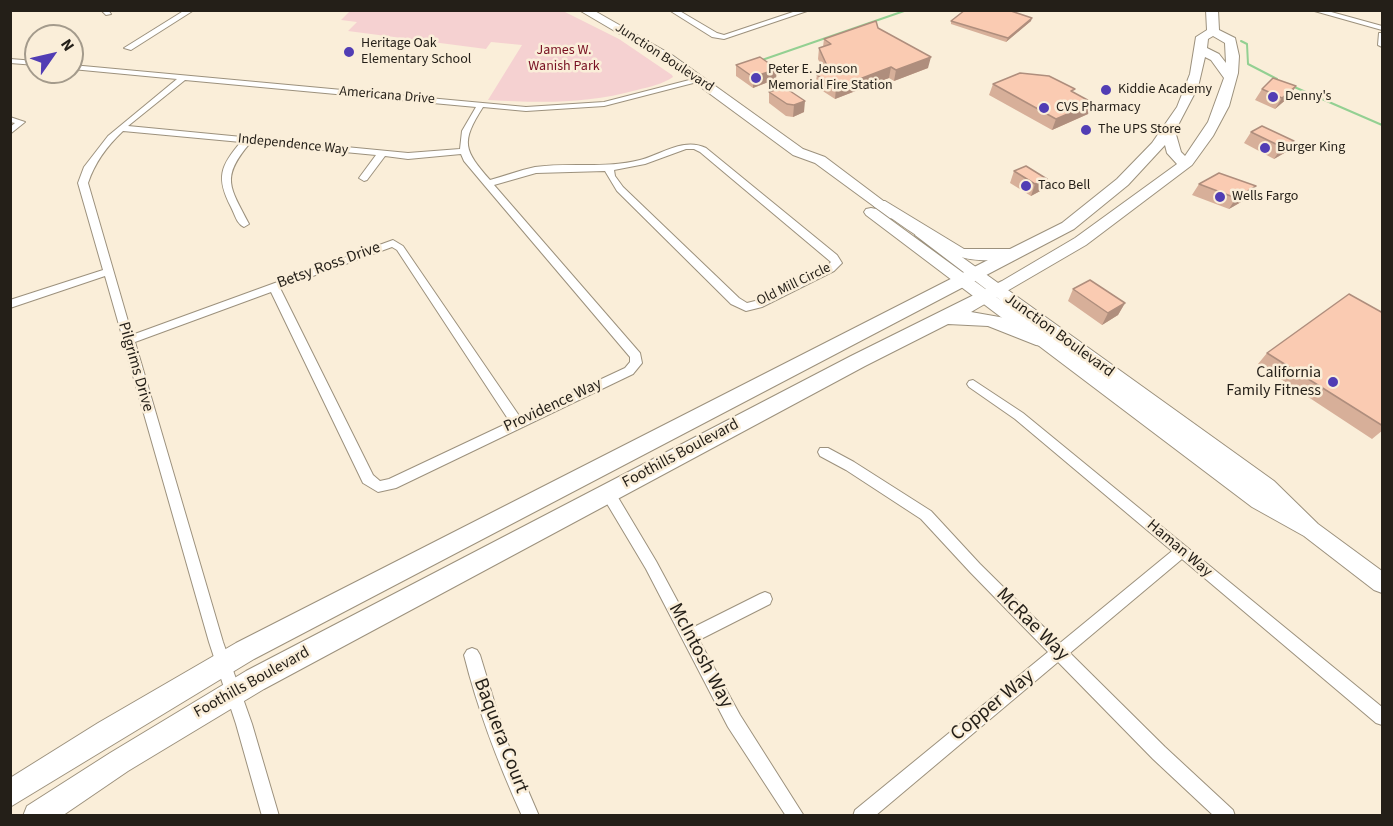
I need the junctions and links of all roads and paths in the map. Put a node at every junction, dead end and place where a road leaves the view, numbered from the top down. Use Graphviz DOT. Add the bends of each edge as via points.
graph roads {
  1 [pos="191,10"];
  2 [pos="584,10"];
  3 [pos="672,10"];
  4 [pos="807,10"];
  5 [pos="1212,10"];
  6 [pos="1314,10"];
  7 [pos="1337,10"];
  8 [pos="795,12"];
  9 [pos="1383,27"];
  10 [pos="1214,32"];
  11 [pos="1383,35"];
  12 [pos="1383,45"];
  13 [pos="128,48"];
  14 [pos="1200,49"];
  15 [pos="84,68"];
  16 [pos="184,77"];
  17 [pos="1230,77"];
  18 [pos="698,79"];
  19 [pos="481,105"];
  20 [pos="10,119"];
  21 [pos="123,128"];
  22 [pos="1168,130"];
  23 [pos="10,132"];
  24 [pos="248,140"];
  25 [pos="1151,150"];
  26 [pos="464,151"];
  27 [pos="798,152"];
  28 [pos="382,154"];
  29 [pos="1185,164"];
  30 [pos="609,168"];
  31 [pos="364,178"];
  32 [pos="488,184"];
  33 [pos="1158,185"];
  34 [pos="880,204"];
  35 [pos="244,224"];
  36 [pos="1019,252"];
  37 [pos="107,272"];
  38 [pos="969,279"];
  39 [pos="274,287"];
  40 [pos="990,294"];
  41 [pos="10,304"];
  42 [pos="943,320"];
  43 [pos="1042,340"];
  44 [pos="127,341"];
  45 [pos="973,384"];
  46 [pos="517,423"];
  47 [pos="824,452"];
  48 [pos="608,493"];
  49 [pos="1311,530"];
  50 [pos="1182,551"];
  51 [pos="1383,583"];
  52 [pos="765,599"];
  53 [pos="690,637"];
  54 [pos="1059,652"];
  55 [pos="472,655"];
  56 [pos="223,664"];
  57 [pos="233,692"];
  58 [pos="1383,717"];
  59 [pos="10,794"];
  60 [pos="37,816"];
  61 [pos="271,816"];
  62 [pos="531,816"];
  63 [pos="796,816"];
  64 [pos="861,816"];
  65 [pos="1227,816"];
  1 -- 13 [label="street"];
  2 -- 18 [label="main road, Junction Boulevard" via="644,41"];
  3 -- 8 [label="street" via="723,37"];
  4 -- 8 [label="street"];
  5 -- 10 [label="main road"];
  6 -- 9 [label="street"];
  7 -- 9 [label="street"];
  10 -- 14 [label="main road, Foothills Boulevard" via="1202,37"];
  10 -- 17 [label="main road, Foothills Boulevard" via="1232,44"];
  11 -- 12 [label="street"];
  14 -- 17 [label="main road" via="1215,57"];
  14 -- 22 [label="main road, Foothills Boulevard" via="1192,86"];
  15 -- 16 [label="street, Americana Drive"];
  16 -- 19 [label="street, Americana Drive"];
  16 -- 21 [label="street, Pilgrims Drive"];
  17 -- 29 [label="main road, Foothills Boulevard" via="1210,129"];
  18 -- 19 [label="street, Americana Drive" via="589,106 548,109"];
  18 -- 27 [label="main road, Junction Boulevard"];
  19 -- 26 [label="street" via="467,127"];
  20 -- 23 [label="street" via="21,122"];
  21 -- 24 [label="street, Independence Way"];
  21 -- 37 [label="street, Pilgrims Drive" via="98,150 83,183"];
  22 -- 25 [label="main road, Foothills Boulevard"];
  22 -- 29 [label="main road" via="1174,153"];
  24 -- 28 [label="street, Independence Way"];
  24 -- 35 [label="street" via="229,162 224,181"];
  25 -- 33 [label="main road" via="1164,162"];
  25 -- 36 [label="main road, Foothills Boulevard" via="1092,210"];
  26 -- 28 [label="street, Independence Way" via="425,157"];
  26 -- 32 [label="street, Providence Way"];
  27 -- 34 [label="main road, Junction Boulevard" via="820,160"];
  27 -- 38 [label="main road, Junction Boulevard" via="809,166"];
  28 -- 31 [label="street"];
  29 -- 33 [label="main road, Foothills Boulevard"];
  30 -- 30 [label="street, Old Mill Circle" via="695,146 837,263 746,307 735,301 620,189"];
  30 -- 32 [label="street, Old Mill Circle" via="535,170"];
  32 -- 46 [label="street, Providence Way" via="636,356 630,370"];
  33 -- 40 [label="main road, Foothills Boulevard" via="1099,231"];
  34 -- 36 [label="main road" via="959,253 973,256"];
  34 -- 38 [label="main road, Junction Boulevard"];
  36 -- 38 [label="main road, Foothills Boulevard"];
  37 -- 41 [label="street"];
  37 -- 44 [label="street, Pilgrims Drive"];
  38 -- 40 [label="main road, Junction Boulevard"];
  38 -- 56 [label="main road, Foothills Boulevard"];
  39 -- 44 [label="street, Betsy Ross Drive"];
  39 -- 46 [label="street, Betsy Ross Drive" via="393,243"];
  39 -- 46 [label="street, Providence Way" via="368,479 378,487"];
  40 -- 42 [label="main road, Foothills Boulevard"];
  40 -- 43 [label="main road, Junction Boulevard"];
  40 -- 49 [label="main road, Junction Boulevard" via="1267,487"];
  42 -- 43 [label="main road" via="980,317"];
  42 -- 48 [label="main road, Foothills Boulevard"];
  43 -- 49 [label="main road, Junction Boulevard" via="1259,501"];
  44 -- 56 [label="street, Pilgrims Drive"];
  45 -- 50 [label="street, Haman Way" via="1019,416"];
  47 -- 54 [label="street, McRae Way" via="926,515"];
  48 -- 53 [label="street, McIntosh Way"];
  48 -- 57 [label="main road, Foothills Boulevard"];
  49 -- 51 [label="main road, Junction Boulevard"];
  50 -- 54 [label="street, Copper Way"];
  50 -- 58 [label="street, Haman Way"];
  52 -- 53 [label="street"];
  53 -- 63 [label="street, McIntosh Way" via="734,721"];
  54 -- 64 [label="street, Copper Way"];
  54 -- 65 [label="street, McRae Way"];
  55 -- 62 [label="street, Baquera Court" via="496,737"];
  56 -- 57 [label="street, Pilgrims Drive"];
  56 -- 59 [label="main road, Foothills Boulevard"];
  57 -- 60 [label="main road, Foothills Boulevard"];
  57 -- 61 [label="street, Pilgrims Drive"];
}
